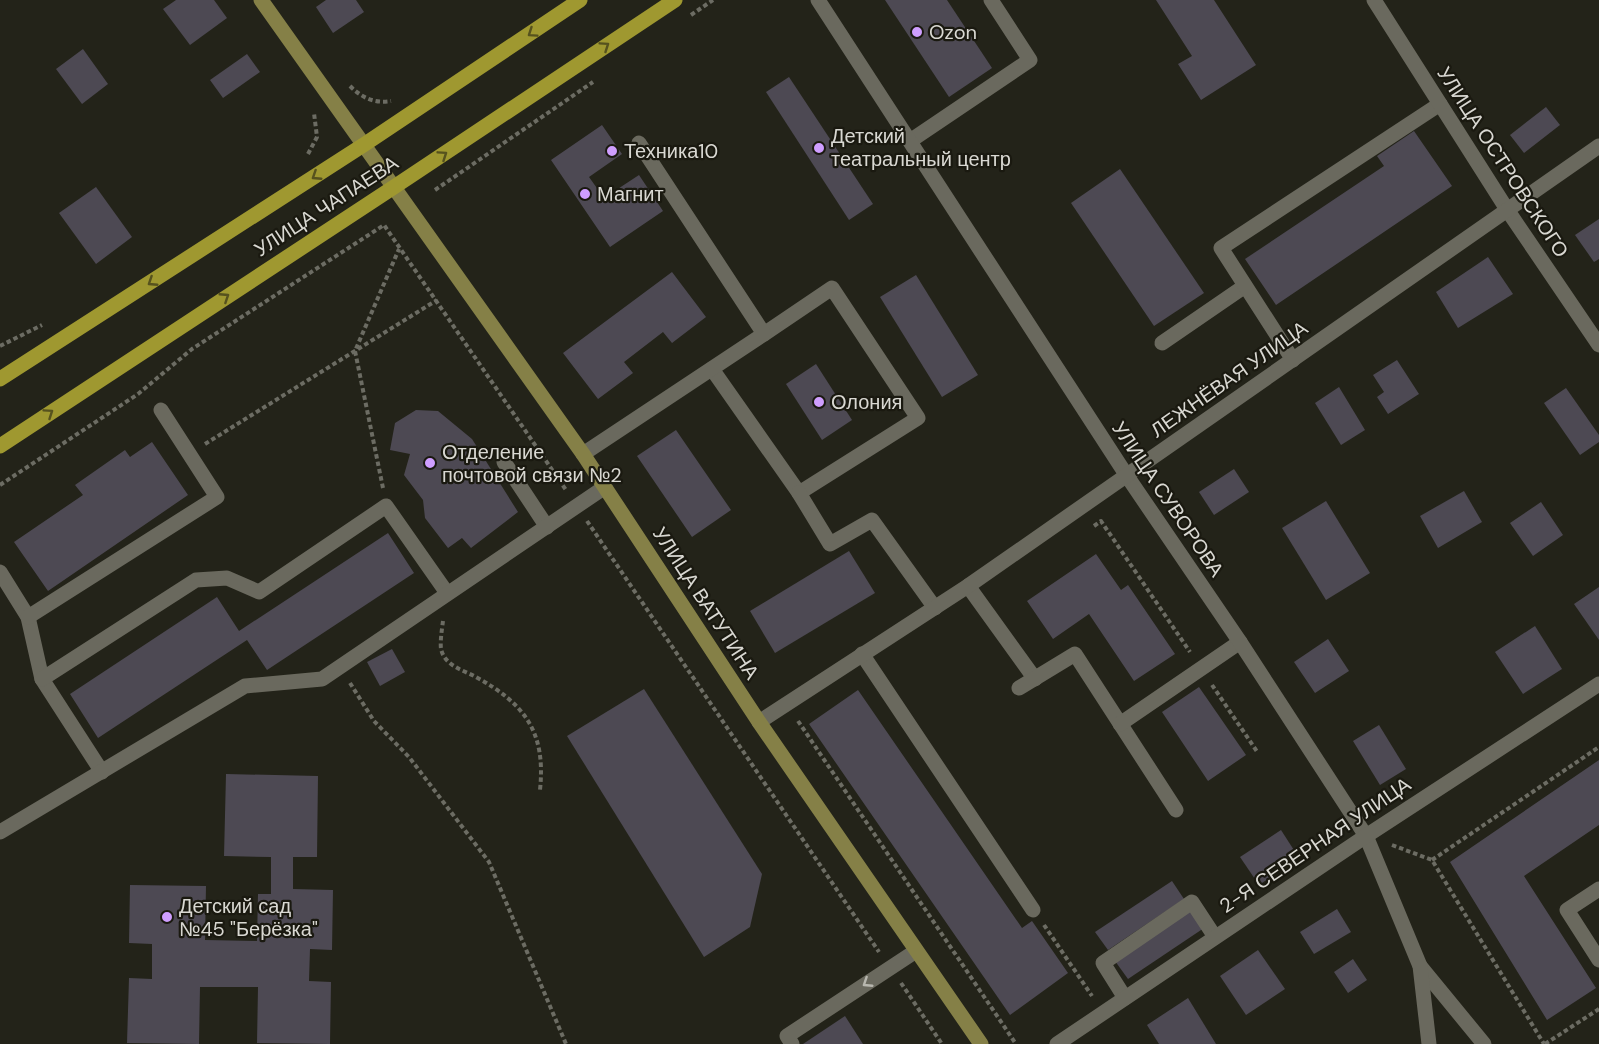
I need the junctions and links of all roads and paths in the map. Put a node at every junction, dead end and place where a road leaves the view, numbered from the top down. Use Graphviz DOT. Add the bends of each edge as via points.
graph roads {
  1 [pos="261,0"];
  2 [pos="580,0"];
  3 [pos="675,0"];
  4 [pos="713,0"];
  5 [pos="818,0"];
  6 [pos="991,0"];
  7 [pos="1374,0"];
  8 [pos="685,20"];
  9 [pos="598,79"];
  10 [pos="345,81"];
  11 [pos="393,101"];
  12 [pos="1440,104"];
  13 [pos="910,141"];
  14 [pos="639,143"];
  15 [pos="365,144"];
  16 [pos="1599,146"];
  17 [pos="394,187"];
  18 [pos="435,190"];
  19 [pos="1508,211"];
  20 [pos="399,248"];
  21 [pos="1245,286"];
  22 [pos="437,300"];
  23 [pos="764,334"];
  24 [pos="1162,343"];
  25 [pos="1599,345"];
  26 [pos="355,351"];
  27 [pos="1293,360"];
  28 [pos="712,369"];
  29 [pos="0,379"];
  30 [pos="160,410"];
  31 [pos="0,446"];
  32 [pos="189,454"];
  33 [pos="583,454"];
  34 [pos="504,462"];
  35 [pos="1127,476"];
  36 [pos="0,485"];
  37 [pos="605,487"];
  38 [pos="799,493"];
  39 [pos="386,506"];
  40 [pos="578,507"];
  41 [pos="547,527"];
  42 [pos="1092,527"];
  43 [pos="0,572"];
  44 [pos="968,586"];
  45 [pos="447,593"];
  46 [pos="935,608"];
  47 [pos="28,617"];
  48 [pos="1240,642"];
  49 [pos="862,654"];
  50 [pos="340,667"];
  51 [pos="1201,668"];
  52 [pos="42,679"];
  53 [pos="1035,679"];
  54 [pos="1599,684"];
  55 [pos="1019,688"];
  56 [pos="806,714"];
  57 [pos="759,722"];
  58 [pos="1120,724"];
  59 [pos="1599,747"];
  60 [pos="1258,753"];
  61 [pos="102,772"];
  62 [pos="540,790"];
  63 [pos="1176,810"];
  64 [pos="0,832"];
  65 [pos="1366,836"];
  66 [pos="1432,860"];
  67 [pos="1599,889"];
  68 [pos="1033,910"];
  69 [pos="1215,937"];
  70 [pos="916,951"];
  71 [pos="1599,960"];
  72 [pos="1420,966"];
  73 [pos="890,968"];
  74 [pos="1125,998"];
  75 [pos="1599,1009"];
  76 [pos="1104,1012"];
  77 [pos="567,1044"];
  78 [pos="792,1044"];
  79 [pos="942,1044"];
  80 [pos="981,1044"];
  81 [pos="1016,1044"];
  82 [pos="1056,1044"];
  83 [pos="1430,1044"];
  84 [pos="1484,1044"];
  85 [pos="1545,1044"];
  1 -- 15 [label="main road, УЛИЦА ВАТУТИНА"];
  2 -- 15 [label="main road, УЛИЦА ЧАПАЕВА, one-way"];
  17 -- 3 [label="main road, УЛИЦА ЧАПАЕВА, one-way"];
  4 -- 8 [label="path"];
  5 -- 13 [label="street, УЛИЦА СУВОРОВА"];
  6 -- 13 [label="street" via="1030,60"];
  7 -- 12 [label="street, УЛИЦА ОСТРОВСКОГО"];
  9 -- 18 [label="path"];
  10 -- 11 [label="path" via="365,98 379,103"];
  12 -- 19 [label="street, УЛИЦА ОСТРОВСКОГО"];
  12 -- 21 [label="street" via="1221,248"];
  13 -- 35 [label="street, УЛИЦА СУВОРОВА"];
  14 -- 23 [label="street"];
  15 -- 17 [label="main road, УЛИЦА ВАТУТИНА"];
  15 -- 29 [label="main road, УЛИЦА ЧАПАЕВА, one-way"];
  16 -- 19 [label="street, ЛЕЖНЁВАЯ УЛИЦА"];
  31 -- 17 [label="main road, УЛИЦА ЧАПАЕВА, one-way"];
  17 -- 33 [label="main road, УЛИЦА ВАТУТИНА"];
  19 -- 25 [label="street, УЛИЦА ОСТРОВСКОГО"];
  19 -- 27 [label="street, ЛЕЖНЁВАЯ УЛИЦА"];
  20 -- 22 [label="path"];
  20 -- 26 [label="path"];
  20 -- 36 [label="path" via="384,225 192,349 138,394"];
  21 -- 24 [label="street"];
  21 -- 27 [label="street"];
  22 -- 26 [label="path"];
  22 -- 40 [label="path"];
  23 -- 28 [label="street"];
  23 -- 38 [label="street" via="832,288 918,418"];
  26 -- 32 [label="path"];
  26 -- 39 [label="path"];
  27 -- 35 [label="street, ЛЕЖНЁВАЯ УЛИЦА"];
  28 -- 33 [label="street"];
  28 -- 38 [label="street"];
  30 -- 32 [label="street"];
  32 -- 47 [label="street" via="217,496"];
  33 -- 37 [label="main road, УЛИЦА ВАТУТИНА"];
  34 -- 41 [label="street"];
  35 -- 44 [label="street, ЛЕЖНЁВАЯ УЛИЦА"];
  35 -- 48 [label="street, УЛИЦА СУВОРОВА"];
  37 -- 40 [label="street"];
  37 -- 57 [label="main road, УЛИЦА ВАТУТИНА"];
  38 -- 46 [label="street" via="830,544 872,520"];
  39 -- 45 [label="street"];
  39 -- 52 [label="street" via="259,592 227,578 196,580"];
  40 -- 41 [label="street"];
  40 -- 73 [label="path"];
  41 -- 45 [label="street"];
  42 -- 51 [label="path" via="1101,521"];
  43 -- 47 [label="street"];
  44 -- 46 [label="street, ЛЕЖНЁВАЯ УЛИЦА"];
  44 -- 53 [label="street"];
  45 -- 50 [label="street"];
  45 -- 62 [label="path" via="441,649 453,666 502,693 529,719 540,745"];
  46 -- 49 [label="street, ЛЕЖНЁВАЯ УЛИЦА"];
  47 -- 52 [label="street"];
  48 -- 51 [label="street"];
  48 -- 65 [label="street, УЛИЦА СУВОРОВА"];
  49 -- 57 [label="street, ЛЕЖНЁВАЯ УЛИЦА"];
  49 -- 68 [label="street"];
  50 -- 61 [label="street" via="322,679 245,686"];
  50 -- 77 [label="path" via="374,721 409,757 489,862"];
  51 -- 58 [label="street"];
  51 -- 60 [label="path"];
  52 -- 61 [label="street"];
  53 -- 55 [label="street"];
  53 -- 58 [label="street" via="1075,654"];
  54 -- 65 [label="street, 2-Я СЕВЕРНАЯ УЛИЦА"];
  56 -- 81 [label="path" via="797,720"];
  57 -- 70 [label="main road, УЛИЦА ВАТУТИНА"];
  58 -- 63 [label="street"];
  59 -- 66 [label="path"];
  61 -- 64 [label="street"];
  65 -- 66 [label="path"];
  65 -- 69 [label="street, 2-Я СЕВЕРНАЯ УЛИЦА"];
  65 -- 72 [label="street, УЛИЦА СУВОРОВА"];
  66 -- 85 [label="path"];
  67 -- 71 [label="street" via="1567,910"];
  68 -- 76 [label="path"];
  69 -- 74 [label="street, 2-Я СЕВЕРНАЯ УЛИЦА"];
  69 -- 74 [label="street" via="1192,902 1103,963"];
  70 -- 73 [label="street"];
  70 -- 80 [label="main road, УЛИЦА ВАТУТИНА"];
  72 -- 83 [label="street, УЛИЦА СУВОРОВА"];
  72 -- 84 [label="street"];
  73 -- 78 [label="street, one-way" via="787,1035"];
  73 -- 79 [label="path"];
  74 -- 76 [label="street, 2-Я СЕВЕРНАЯ УЛИЦА"];
  75 -- 85 [label="path"];
  76 -- 82 [label="street, 2-Я СЕВЕРНАЯ УЛИЦА"];
}
